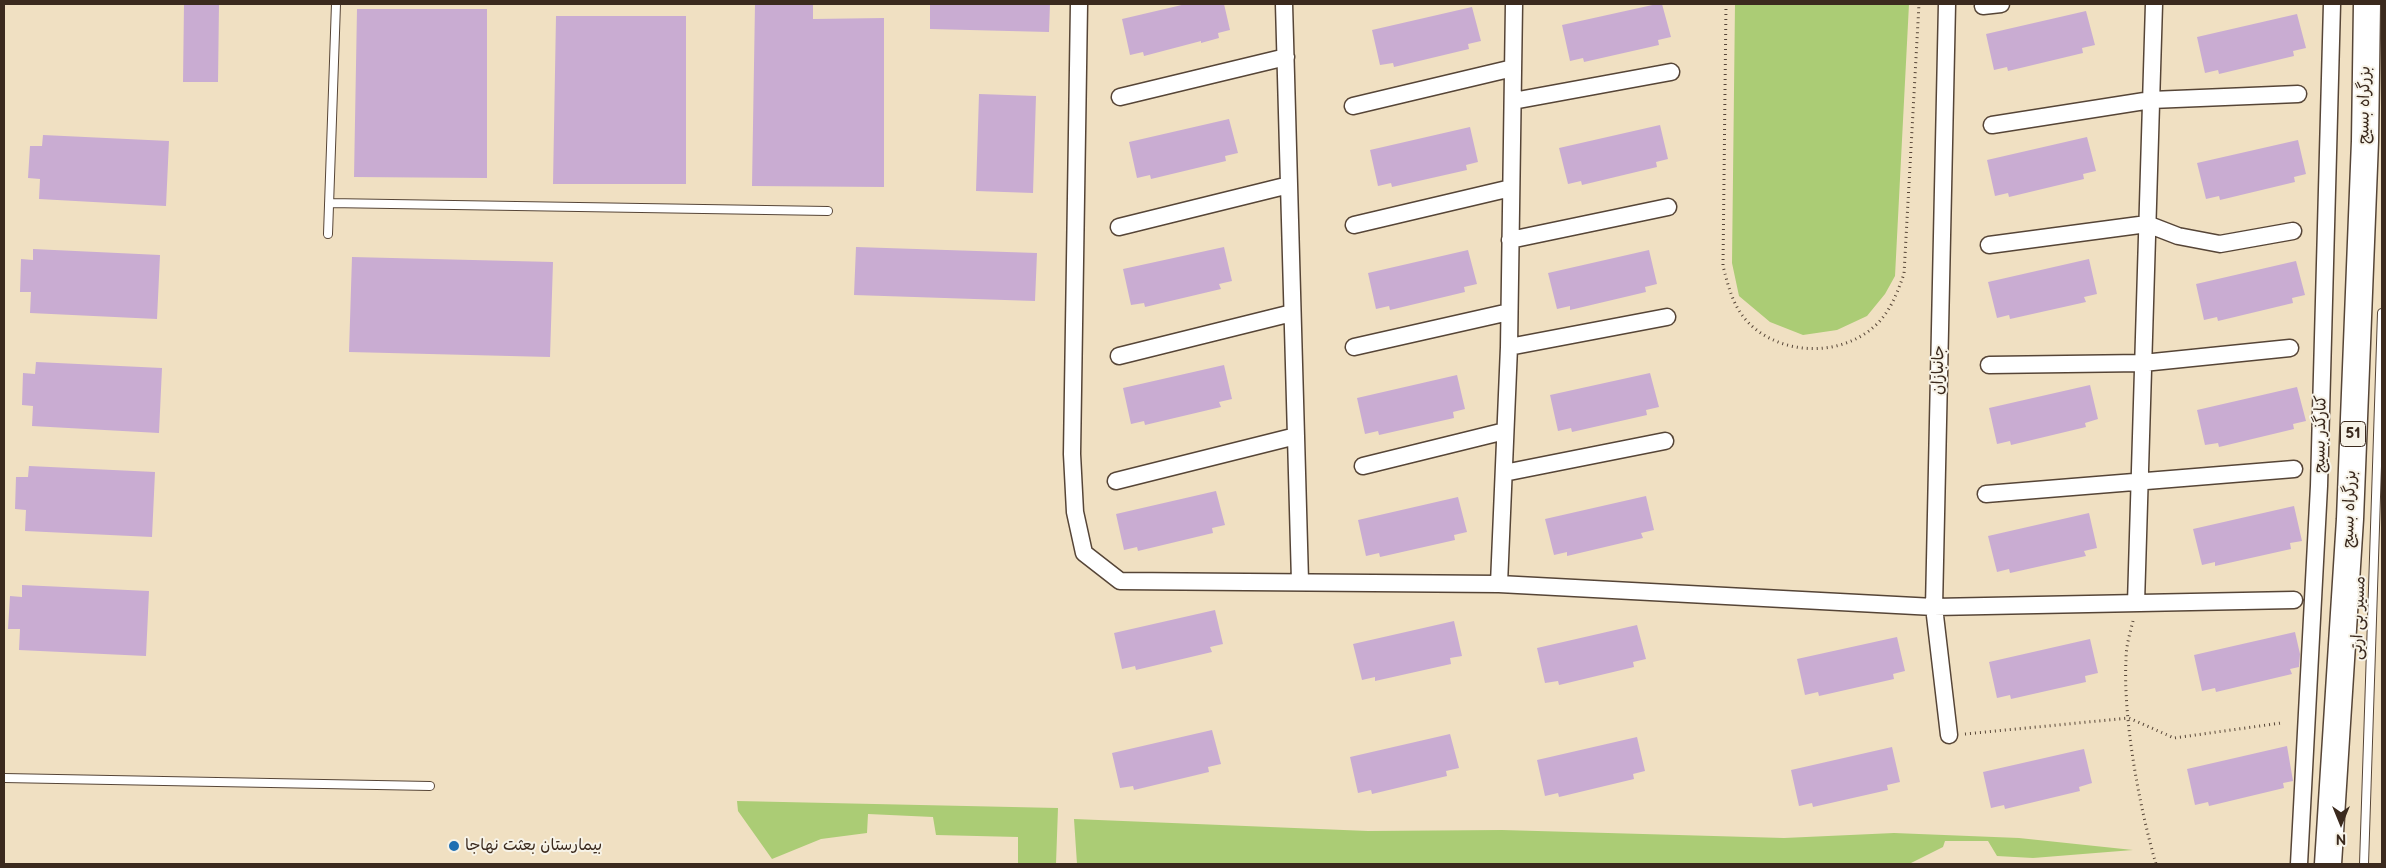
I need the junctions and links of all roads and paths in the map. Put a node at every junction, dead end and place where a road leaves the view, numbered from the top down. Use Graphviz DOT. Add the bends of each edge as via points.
graph roads {
  1 [pos="336,4"];
  2 [pos="1079,4"];
  3 [pos="1284,4"];
  4 [pos="1514,4"];
  5 [pos="1726,4"];
  6 [pos="1919,4"];
  7 [pos="1947,4"];
  8 [pos="2001,4"];
  9 [pos="2154,4"];
  10 [pos="2332,4"];
  11 [pos="2367,4"];
  12 [pos="1983,6"];
  13 [pos="1286,57"];
  14 [pos="1513,68"];
  15 [pos="1671,72"];
  16 [pos="2298,94"];
  17 [pos="1120,97"];
  18 [pos="2151,100"];
  19 [pos="1512,101"];
  20 [pos="1353,106"];
  21 [pos="1992,125"];
  22 [pos="1289,185"];
  23 [pos="1511,188"];
  24 [pos="329,203"];
  25 [pos="1668,207"];
  26 [pos="828,211"];
  27 [pos="2147,224"];
  28 [pos="1354,225"];
  29 [pos="1119,227"];
  30 [pos="2293,231"];
  31 [pos="328,234"];
  32 [pos="1510,240"];
  33 [pos="1989,245"];
  34 [pos="1509,312"];
  35 [pos="1292,313"];
  36 [pos="2382,313"];
  37 [pos="1667,317"];
  38 [pos="1509,346"];
  39 [pos="1354,347"];
  40 [pos="2290,348"];
  41 [pos="1119,356"];
  42 [pos="2143,363"];
  43 [pos="1989,365"];
  44 [pos="1505,431"];
  45 [pos="1296,436"];
  46 [pos="1665,441"];
  47 [pos="1363,466"];
  48 [pos="2294,469"];
  49 [pos="1504,473"];
  50 [pos="1116,481"];
  51 [pos="2140,482"];
  52 [pos="1986,494"];
  53 [pos="1300,581"];
  54 [pos="1499,584"];
  55 [pos="2294,600"];
  56 [pos="2136,604"];
  57 [pos="1934,607"];
  58 [pos="2129,718"];
  59 [pos="2281,723"];
  60 [pos="1949,736"];
  61 [pos="4,778"];
  62 [pos="430,786"];
  63 [pos="2156,864"];
  64 [pos="2299,864"];
  65 [pos="2328,864"];
  66 [pos="2364,864"];
  1 -- 24 [label="lane"];
  2 -- 53 [label="street" via="1072,454 1075,512 1084,553 1120,581"];
  3 -- 13 [label="street"];
  4 -- 14 [label="street"];
  5 -- 6 [label="path" via="1723,266 1730,294 1746,319 1768,337 1795,348 1824,349 1852,341 1876,325 1894,302 1904,274"];
  7 -- 57 [label="street, جانبازان"];
  8 -- 12 [label="street"];
  9 -- 18 [label="street"];
  10 -- 64 [label="street, کنارگذر بسیج" via="2320,486"];
  11 -- 65 [label="highway, بزرگراه بسیج / 51" via="2350,519"];
  13 -- 17 [label="street"];
  13 -- 22 [label="street"];
  14 -- 19 [label="street"];
  14 -- 20 [label="street"];
  15 -- 19 [label="street"];
  16 -- 18 [label="street"];
  18 -- 21 [label="street"];
  18 -- 27 [label="street"];
  19 -- 23 [label="street"];
  22 -- 29 [label="street"];
  22 -- 35 [label="street"];
  23 -- 28 [label="street"];
  23 -- 32 [label="street"];
  24 -- 26 [label="lane"];
  24 -- 31 [label="lane"];
  25 -- 32 [label="street"];
  27 -- 30 [label="street" via="2178,236 2220,244"];
  27 -- 33 [label="street"];
  27 -- 42 [label="street"];
  32 -- 34 [label="street"];
  34 -- 38 [label="street"];
  34 -- 39 [label="street"];
  35 -- 41 [label="street"];
  35 -- 45 [label="street"];
  36 -- 66 [label="lane, مسیر بی ارتی"];
  37 -- 38 [label="street"];
  38 -- 44 [label="street"];
  40 -- 42 [label="street"];
  42 -- 43 [label="street"];
  42 -- 51 [label="street"];
  44 -- 47 [label="street"];
  44 -- 49 [label="street"];
  45 -- 50 [label="street"];
  45 -- 53 [label="street"];
  46 -- 49 [label="street"];
  48 -- 51 [label="street"];
  49 -- 54 [label="street"];
  51 -- 52 [label="street"];
  51 -- 56 [label="street"];
  53 -- 54 [label="street"];
  54 -- 57 [label="street"];
  55 -- 56 [label="street"];
  56 -- 57 [label="street"];
  56 -- 58 [label="path" via="2126,657"];
  57 -- 60 [label="street, جانبازان"];
  58 -- 59 [label="path" via="2174,738"];
  58 -- 60 [label="path"];
  58 -- 63 [label="path" via="2144,813"];
  61 -- 62 [label="lane"];
}
